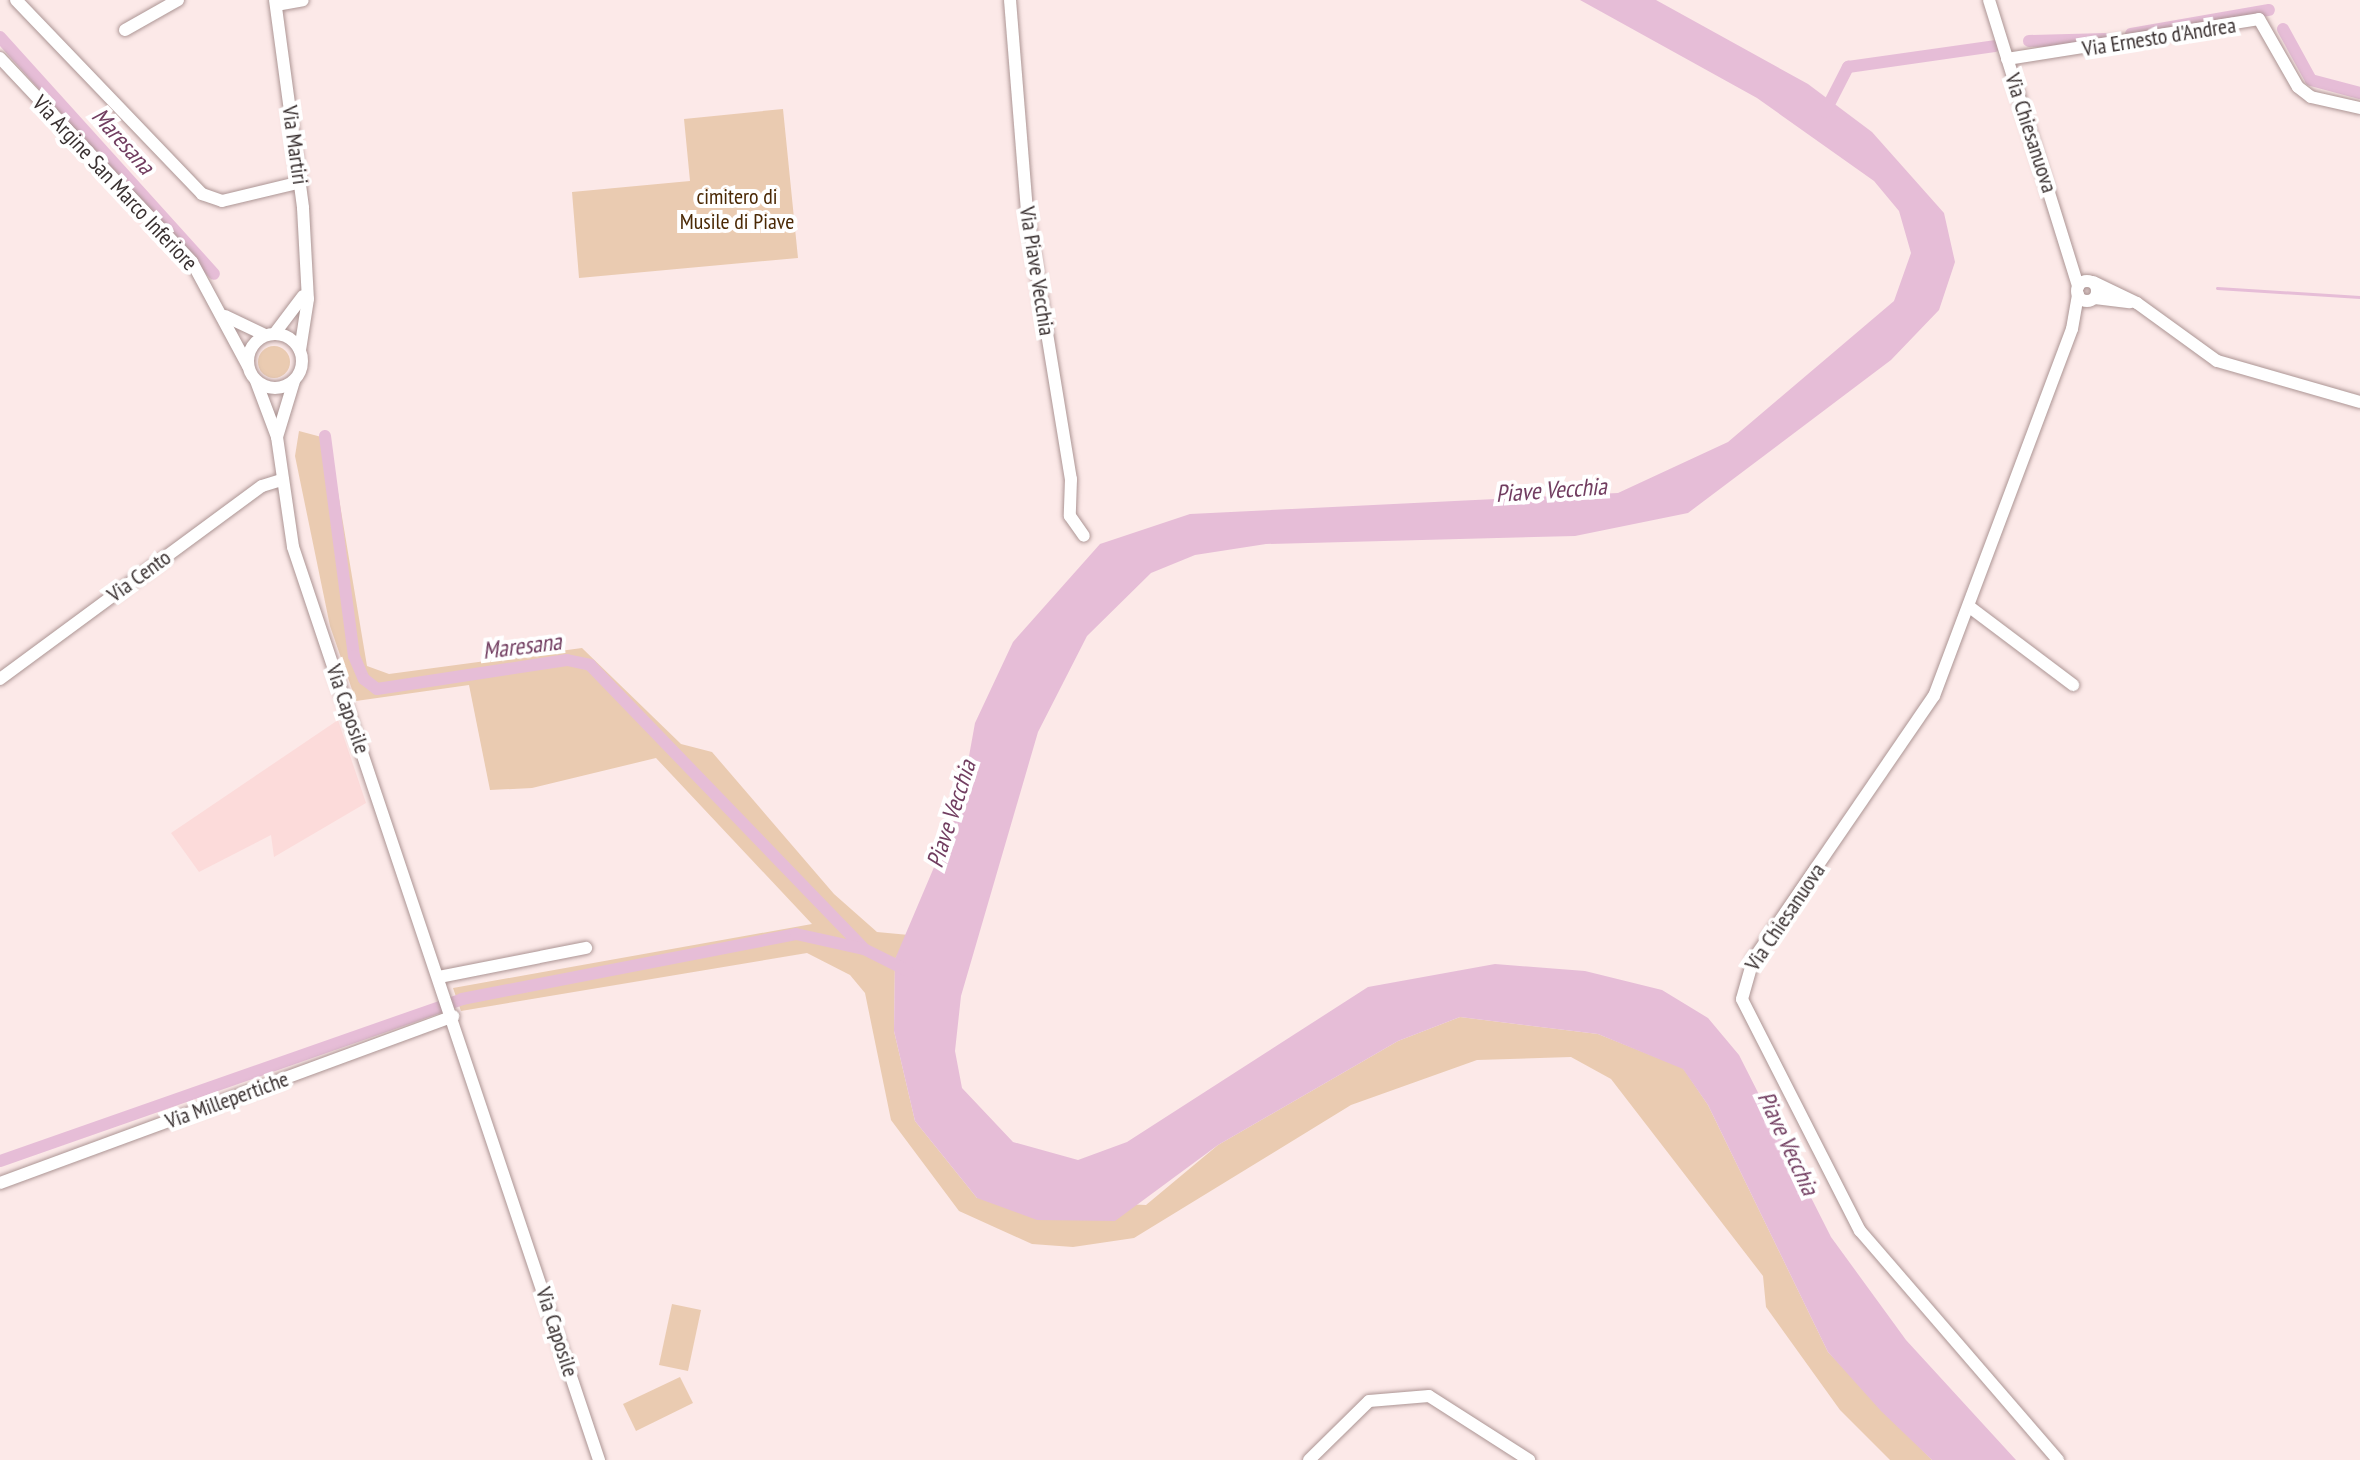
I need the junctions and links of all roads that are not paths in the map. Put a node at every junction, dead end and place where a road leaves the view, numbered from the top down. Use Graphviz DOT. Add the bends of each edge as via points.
graph roads {
  1 [pos="16,0"];
  2 [pos="178,0"];
  3 [pos="303,0"];
  4 [pos="1010,0"];
  5 [pos="1989,0"];
  6 [pos="275,2"];
  7 [pos="125,30"];
  8 [pos="0,58"];
  9 [pos="2007,59"];
  10 [pos="2360,108"];
  11 [pos="301,182"];
  12 [pos="2085,286"];
  13 [pos="306,290"];
  14 [pos="2094,298"];
  15 [pos="2137,303"];
  16 [pos="222,314"];
  17 [pos="2072,329"];
  18 [pos="270,334"];
  19 [pos="300,350"];
  20 [pos="248,366"];
  21 [pos="256,381"];
  22 [pos="294,381"];
  23 [pos="2360,402"];
  24 [pos="277,437"];
  25 [pos="282,480"];
  26 [pos="1084,536"];
  27 [pos="1971,608"];
  28 [pos="0,679"];
  29 [pos="2073,685"];
  30 [pos="586,948"];
  31 [pos="439,977"];
  32 [pos="452,1012"];
  33 [pos="0,1183"];
  34 [pos="599,1460"];
  35 [pos="1309,1460"];
  36 [pos="1529,1460"];
  37 [pos="2058,1460"];
  1 -- 11 [label="street" via="202,194 222,201"];
  2 -- 7 [label="street"];
  3 -- 6 [label="street"];
  4 -- 26 [label="street, Via Piave Vecchia" via="1027,211 1071,479 1070,516"];
  5 -- 9 [label="street, Via Chiesanuova"];
  6 -- 11 [label="street, Via Martiri"];
  8 -- 16 [label="street, Via Argine San Marco Inferiore" via="182,250"];
  9 -- 10 [label="street, Via Ernesto d'Andrea" via="2259,19 2298,87"];
  9 -- 12 [label="street, Via Chiesanuova"];
  11 -- 13 [label="street, Via Martiri"];
  12 -- 14 [label="street"];
  12 -- 15 [label="street"];
  12 -- 17 [label="street, Via Chiesanuova"];
  13 -- 18 [label="street" via="297,312"];
  13 -- 19 [label="street, Via Martiri"];
  14 -- 15 [label="street"];
  14 -- 17 [label="street, Via Chiesanuova"];
  15 -- 23 [label="street" via="2217,361"];
  16 -- 18 [label="street"];
  16 -- 20 [label="street, Via Argine San Marco Inferiore"];
  17 -- 27 [label="street, Via Chiesanuova"];
  18 -- 19 [label="street"];
  18 -- 20 [label="street" via="252,347"];
  19 -- 22 [label="street"];
  20 -- 21 [label="street, Via Argine San Marco Inferiore"];
  21 -- 22 [label="street" via="274,389"];
  21 -- 24 [label="street, Via Caposile"];
  22 -- 24 [label="street, Via Caposile"];
  24 -- 25 [label="street, Via Caposile"];
  25 -- 28 [label="street, Via Cento" via="262,486"];
  25 -- 31 [label="street, Via Caposile" via="293,547"];
  27 -- 29 [label="street"];
  27 -- 37 [label="street, Via Chiesanuova" via="1925,713 1753,960 1742,999 1860,1231"];
  30 -- 31 [label="street"];
  31 -- 32 [label="street, Via Caposile"];
  32 -- 33 [label="street, Via Millepertiche"];
  32 -- 34 [label="street, Via Caposile"];
  35 -- 36 [label="street" via="1369,1401 1429,1396"];
}
